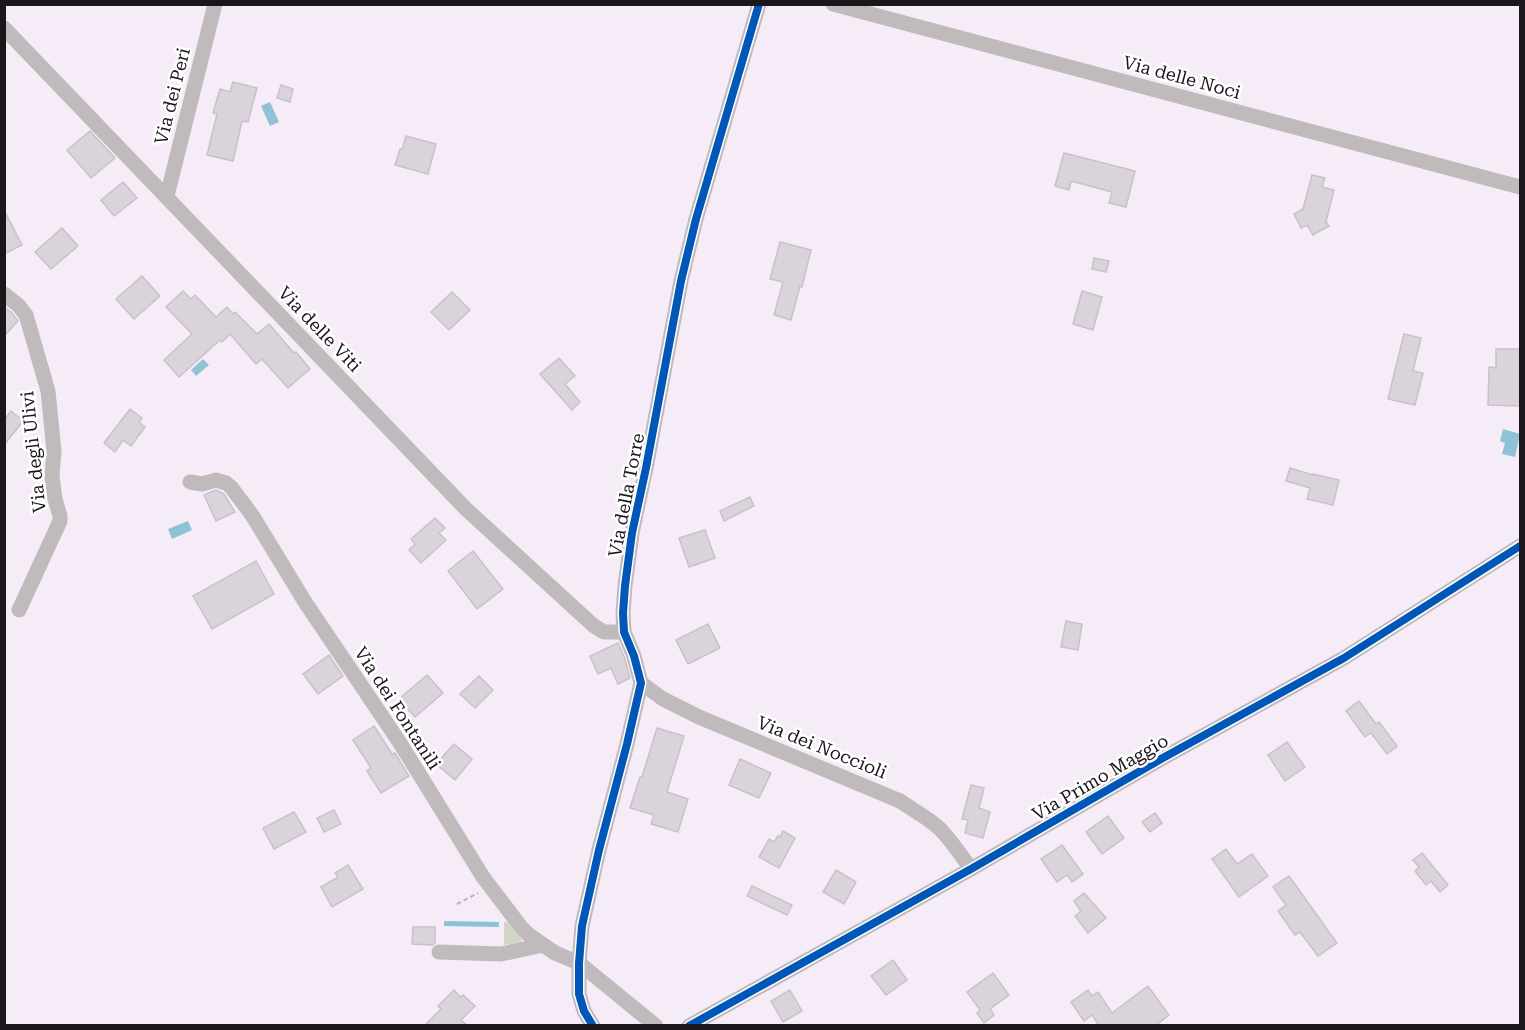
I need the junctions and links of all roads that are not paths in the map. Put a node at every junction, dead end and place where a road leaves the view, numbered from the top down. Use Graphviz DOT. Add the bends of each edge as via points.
graph roads {
  1 [pos="215,4"];
  2 [pos="759,4"];
  3 [pos="833,4"];
  4 [pos="4,28"];
  5 [pos="1521,187"];
  6 [pos="167,196"];
  7 [pos="4,294"];
  8 [pos="190,482"];
  9 [pos="1521,546"];
  10 [pos="19,610"];
  11 [pos="624,632"];
  12 [pos="641,683"];
  13 [pos="970,869"];
  14 [pos="543,945"];
  15 [pos="439,952"];
  16 [pos="579,963"];
  17 [pos="593,1026"];
  18 [pos="656,1026"];
  19 [pos="689,1026"];
  1 -- 6 [label="street, Via dei Peri"];
  2 -- 11 [label="street, Via della Torre" via="681,281 632,533"];
  3 -- 5 [label="street, Via delle Noci"];
  4 -- 6 [label="street, Via delle Viti"];
  6 -- 11 [label="street, Via delle Viti" via="466,509 594,626 604,632"];
  7 -- 10 [label="street, Via degli Ulivi" via="26,315 48,391 54,451 52,476 60,516"];
  8 -- 14 [label="street, Via dei Fontanili" via="216,480 231,487 400,743 483,877 521,927"];
  9 -- 13 [label="street, Via Primo Maggio" via="1344,658"];
  11 -- 12 [label="street, Via della Torre"];
  12 -- 13 [label="street, Via dei Noccioli" via="692,714 900,801 940,829"];
  12 -- 16 [label="street, Via della Torre" via="586,905"];
  13 -- 19 [label="street, Via Primo Maggio"];
  14 -- 15 [label="street" via="501,954"];
  14 -- 16 [label="street, Via dei Fontanili"];
  16 -- 17 [label="street, Via della Torre" via="581,1005"];
  16 -- 18 [label="street"];
}
